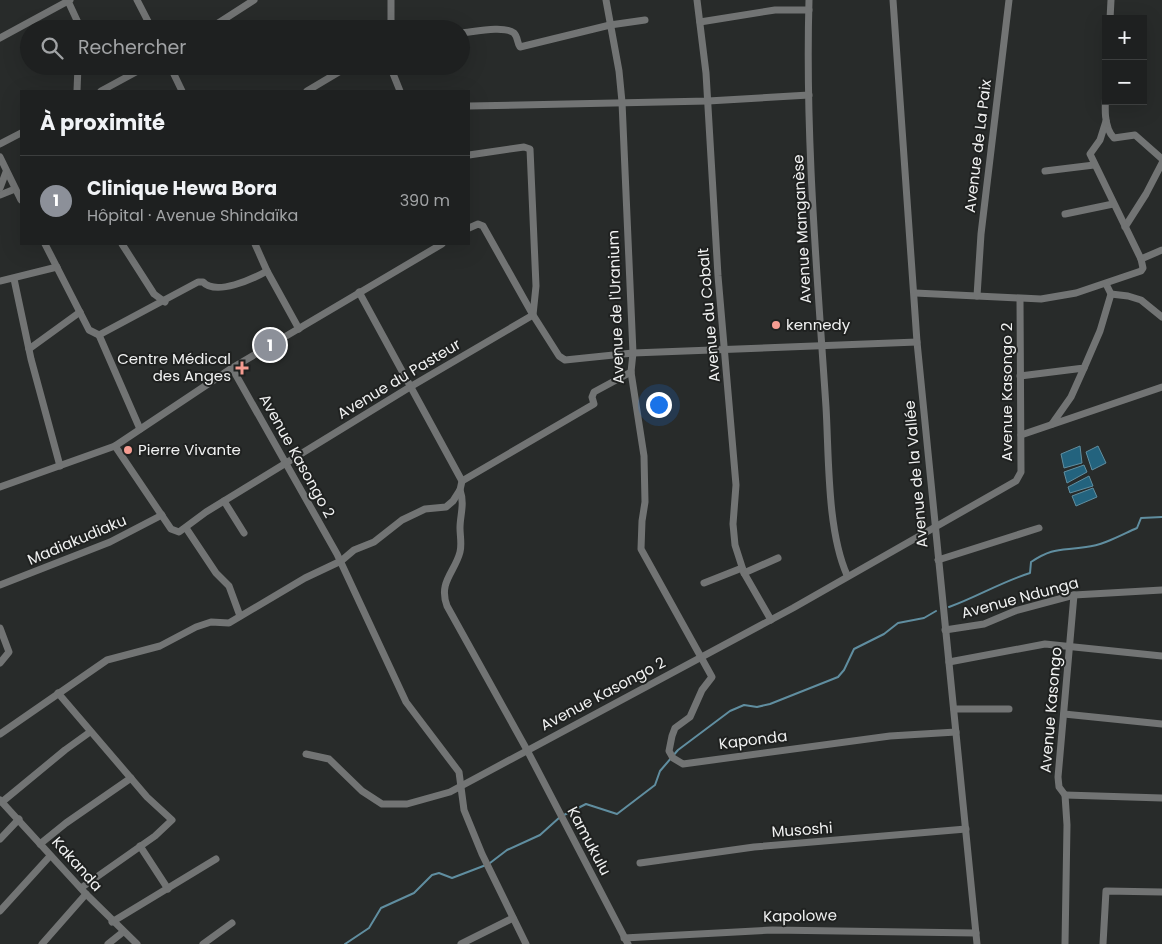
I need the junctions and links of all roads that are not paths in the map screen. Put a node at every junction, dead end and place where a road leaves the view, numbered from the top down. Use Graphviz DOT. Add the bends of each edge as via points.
graph roads {
  1 [pos="137,0"];
  2 [pos="254,0"];
  3 [pos="391,0"];
  4 [pos="606,0"];
  5 [pos="698,0"];
  6 [pos="809,0"];
  7 [pos="893,0"];
  8 [pos="1009,0"];
  9 [pos="1111,0"];
  10 [pos="69,1"];
  11 [pos="809,10"];
  12 [pos="1110,15"];
  13 [pos="34,20"];
  14 [pos="77,20"];
  15 [pos="147,20"];
  16 [pos="223,20"];
  17 [pos="391,20"];
  18 [pos="645,20"];
  19 [pos="700,22"];
  20 [pos="610,25"];
  21 [pos="20,27"];
  22 [pos="470,32"];
  23 [pos="0,38"];
  24 [pos="78,75"];
  25 [pos="130,75"];
  26 [pos="174,75"];
  27 [pos="333,75"];
  28 [pos="394,75"];
  29 [pos="77,90"];
  30 [pos="103,90"];
  31 [pos="182,90"];
  32 [pos="309,90"];
  33 [pos="400,90"];
  34 [pos="809,95"];
  35 [pos="708,101"];
  36 [pos="622,102"];
  37 [pos="1106,105"];
  38 [pos="470,106"];
  39 [pos="1106,121"];
  40 [pos="20,134"];
  41 [pos="0,144"];
  42 [pos="470,155"];
  43 [pos="0,157"];
  44 [pos="1162,159"];
  45 [pos="1162,163"];
  46 [pos="1094,165"];
  47 [pos="1045,171"];
  48 [pos="6,172"];
  49 [pos="0,188"];
  50 [pos="15,189"];
  51 [pos="0,195"];
  52 [pos="20,198"];
  53 [pos="1113,204"];
  54 [pos="1065,214"];
  55 [pos="1125,226"];
  56 [pos="471,227"];
  57 [pos="46,245"];
  58 [pos="123,245"];
  59 [pos="255,245"];
  60 [pos="440,245"];
  61 [pos="1162,250"];
  62 [pos="1141,259"];
  63 [pos="57,267"];
  64 [pos="266,271"];
  65 [pos="14,278"];
  66 [pos="0,281"];
  67 [pos="1106,284"];
  68 [pos="359,292"];
  69 [pos="915,293"];
  70 [pos="1111,294"];
  71 [pos="976,296"];
  72 [pos="1020,299"];
  73 [pos="165,302"];
  74 [pos="80,312"];
  75 [pos="533,315"];
  76 [pos="1162,317"];
  77 [pos="299,329"];
  78 [pos="99,335"];
  79 [pos="918,342"];
  80 [pos="822,345"];
  81 [pos="29,349"];
  82 [pos="726,350"];
  83 [pos="632,353"];
  84 [pos="232,368"];
  85 [pos="1084,368"];
  86 [pos="630,372"];
  87 [pos="1020,376"];
  88 [pos="410,387"];
  89 [pos="1162,387"];
  90 [pos="1052,424"];
  91 [pos="140,429"];
  92 [pos="1021,434"];
  93 [pos="115,446"];
  94 [pos="286,464"];
  95 [pos="60,466"];
  96 [pos="462,481"];
  97 [pos="0,486"];
  98 [pos="460,490"];
  99 [pos="224,501"];
  100 [pos="162,515"];
  101 [pos="186,528"];
  102 [pos="1039,528"];
  103 [pos="934,529"];
  104 [pos="244,533"];
  105 [pos="778,558"];
  106 [pos="341,560"];
  107 [pos="938,560"];
  108 [pos="743,570"];
  109 [pos="847,575"];
  110 [pos="704,583"];
  111 [pos="0,585"];
  112 [pos="1162,590"];
  113 [pos="1074,595"];
  114 [pos="240,616"];
  115 [pos="772,620"];
  116 [pos="0,628"];
  117 [pos="945,630"];
  118 [pos="1070,645"];
  119 [pos="1162,656"];
  120 [pos="702,658"];
  121 [pos="949,662"];
  122 [pos="0,663"];
  123 [pos="58,693"];
  124 [pos="1009,709"];
  125 [pos="954,710"];
  126 [pos="1064,714"];
  127 [pos="1162,724"];
  128 [pos="90,732"];
  129 [pos="956,732"];
  130 [pos="0,734"];
  131 [pos="526,750"];
  132 [pos="306,754"];
  133 [pos="132,778"];
  134 [pos="461,787"];
  135 [pos="1065,795"];
  136 [pos="1162,798"];
  137 [pos="1,801"];
  138 [pos="19,819"];
  139 [pos="966,829"];
  140 [pos="0,840"];
  141 [pos="40,844"];
  142 [pos="140,846"];
  143 [pos="50,856"];
  144 [pos="216,859"];
  145 [pos="640,864"];
  146 [pos="168,889"];
  147 [pos="83,891"];
  148 [pos="1162,892"];
  149 [pos="0,911"];
  150 [pos="512,918"];
  151 [pos="112,922"];
  152 [pos="232,923"];
  153 [pos="124,932"];
  154 [pos="976,933"];
  155 [pos="626,941"];
  156 [pos="42,944"];
  157 [pos="108,944"];
  158 [pos="137,944"];
  159 [pos="203,944"];
  160 [pos="461,944"];
  161 [pos="526,944"];
  162 [pos="977,944"];
  163 [pos="1064,944"];
  164 [pos="1103,944"];
  1 -- 15 [label="street"];
  2 -- 16 [label="street"];
  3 -- 17 [label="street"];
  4 -- 20 [label="street, Avenue de l'Uranium"];
  5 -- 19 [label="street, Avenue du Cobalt"];
  6 -- 11 [label="street, Avenue Manganèse"];
  7 -- 69 [label="street, Avenue de la Vallée"];
  8 -- 71 [label="street, Avenue de La Paix"];
  9 -- 12 [label="street"];
  10 -- 13 [label="street"];
  10 -- 14 [label="street"];
  11 -- 19 [label="street" via="775,10"];
  11 -- 34 [label="street, Avenue Manganèse"];
  18 -- 20 [label="street"];
  19 -- 35 [label="street, Avenue du Cobalt"];
  20 -- 22 [label="street" via="520,47 514,33 505,30"];
  20 -- 36 [label="street, Avenue de l'Uranium"];
  21 -- 23 [label="street"];
  24 -- 29 [label="street"];
  25 -- 30 [label="street"];
  26 -- 31 [label="street"];
  27 -- 32 [label="street"];
  28 -- 33 [label="street"];
  34 -- 35 [label="street"];
  34 -- 80 [label="street, Avenue Manganèse"];
  35 -- 36 [label="street"];
  35 -- 82 [label="street, Avenue du Cobalt" via="718,276"];
  36 -- 38 [label="street"];
  36 -- 83 [label="street, Avenue de l'Uranium"];
  37 -- 39 [label="street"];
  39 -- 44 [label="street" via="1114,138 1135,135"];
  39 -- 46 [label="street" via="1099,142 1090,154"];
  40 -- 41 [label="street"];
  42 -- 75 [label="street" via="524,147 530,149 536,286"];
  43 -- 48 [label="street"];
  45 -- 55 [label="street"];
  46 -- 47 [label="street"];
  46 -- 53 [label="street"];
  48 -- 49 [label="street"];
  48 -- 50 [label="street"];
  50 -- 51 [label="street"];
  50 -- 52 [label="street"];
  53 -- 54 [label="street"];
  53 -- 55 [label="street"];
  55 -- 62 [label="street"];
  56 -- 75 [label="street" via="483,226"];
  57 -- 63 [label="street"];
  58 -- 73 [label="street" via="154,294"];
  59 -- 64 [label="street"];
  60 -- 68 [label="street"];
  61 -- 62 [label="street"];
  62 -- 67 [label="street" via="1144,268 1141,271"];
  63 -- 65 [label="street"];
  63 -- 74 [label="street"];
  64 -- 73 [label="street" via="229,285 198,282"];
  64 -- 77 [label="street"];
  65 -- 66 [label="street"];
  65 -- 81 [label="street"];
  67 -- 70 [label="street"];
  67 -- 72 [label="street" via="1076,293"];
  68 -- 77 [label="street"];
  68 -- 88 [label="street"];
  69 -- 71 [label="street"];
  69 -- 79 [label="street, Avenue de la Vallée"];
  70 -- 76 [label="street" via="1141,300"];
  70 -- 85 [label="street"];
  71 -- 72 [label="street"];
  72 -- 87 [label="street, Avenue Kasongo 2"];
  73 -- 78 [label="street"];
  74 -- 78 [label="street" via="92,333"];
  74 -- 81 [label="street"];
  75 -- 83 [label="street" via="563,359"];
  75 -- 88 [label="street, Avenue du Pasteur"];
  77 -- 84 [label="street"];
  78 -- 91 [label="street"];
  79 -- 80 [label="street"];
  79 -- 103 [label="street, Avenue de la Vallée"];
  80 -- 82 [label="street"];
  80 -- 109 [label="street, Avenue Manganèse" via="834,517 839,552"];
  81 -- 95 [label="street"];
  82 -- 83 [label="street"];
  82 -- 108 [label="street, Avenue du Cobalt" via="736,485 734,534"];
  83 -- 86 [label="street, Avenue de l'Uranium"];
  84 -- 91 [label="street"];
  84 -- 94 [label="street, Avenue Kasongo 2"];
  85 -- 87 [label="street"];
  85 -- 90 [label="street" via="1071,398"];
  86 -- 96 [label="street" via="594,392 594,404"];
  86 -- 120 [label="street, Avenue de l'Uranium" via="644,456 642,553"];
  87 -- 92 [label="street, Avenue Kasongo 2"];
  88 -- 94 [label="street, Avenue du Pasteur"];
  88 -- 96 [label="street"];
  89 -- 90 [label="street"];
  90 -- 92 [label="street"];
  91 -- 93 [label="street"];
  92 -- 103 [label="street, Avenue Kasongo 2" via="1019,477"];
  93 -- 95 [label="street"];
  93 -- 100 [label="street"];
  94 -- 99 [label="street, Avenue du Pasteur"];
  94 -- 106 [label="street, Avenue Kasongo 2"];
  95 -- 97 [label="street"];
  96 -- 98 [label="street"];
  98 -- 106 [label="street" via="448,506 425,509 402,520 374,542 354,550"];
  98 -- 131 [label="street, Kamukulu" via="463,504 460,551 448,576 444,600"];
  99 -- 101 [label="street, Avenue du Pasteur"];
  99 -- 104 [label="street"];
  100 -- 101 [label="street" via="174,532"];
  100 -- 111 [label="street, Madiakudiaku" via="110,542"];
  101 -- 114 [label="street" via="216,573 229,586"];
  102 -- 107 [label="street"];
  103 -- 107 [label="street, Avenue de la Vallée"];
  103 -- 109 [label="street, Avenue Kasongo 2"];
  105 -- 108 [label="street"];
  106 -- 114 [label="street"];
  106 -- 134 [label="street, Avenue Kasongo 2" via="406,702 457,769"];
  107 -- 117 [label="street, Avenue de la Vallée"];
  108 -- 110 [label="street"];
  108 -- 115 [label="street, Avenue du Cobalt"];
  109 -- 115 [label="street, Avenue Kasongo 2"];
  112 -- 113 [label="street, Avenue Ndunga"];
  113 -- 117 [label="street, Avenue Ndunga" via="1015,611 984,624"];
  113 -- 118 [label="street, Avenue Kasongo"];
  114 -- 123 [label="street" via="229,622 211,622 160,646 107,660"];
  115 -- 120 [label="street, Avenue Kasongo 2"];
  116 -- 122 [label="street" via="9,652"];
  117 -- 121 [label="street, Avenue de la Vallée"];
  118 -- 119 [label="street"];
  118 -- 121 [label="street" via="1036,645"];
  118 -- 126 [label="street, Avenue Kasongo"];
  120 -- 129 [label="street, Kaponda" via="711,672 710,681 702,690 690,717 673,731 669,746 673,758 683,764 890,736"];
  120 -- 131 [label="street, Avenue Kasongo 2"];
  121 -- 125 [label="street, Avenue de la Vallée"];
  123 -- 128 [label="street"];
  123 -- 130 [label="street"];
  124 -- 125 [label="street"];
  125 -- 129 [label="street, Avenue de la Vallée"];
  126 -- 127 [label="street"];
  126 -- 135 [label="street, Avenue Kasongo" via="1058,776 1059,786"];
  128 -- 133 [label="street"];
  128 -- 137 [label="street"];
  129 -- 139 [label="street, Avenue de la Vallée"];
  131 -- 134 [label="street, Avenue Kasongo 2"];
  131 -- 155 [label="street, Kamukulu"];
  132 -- 134 [label="street" via="329,759 362,791 382,804 419,802"];
  133 -- 141 [label="street"];
  133 -- 142 [label="street" via="172,820"];
  134 -- 150 [label="street" via="464,810"];
  135 -- 136 [label="street"];
  135 -- 163 [label="street, Avenue Kasongo" via="1068,860"];
  137 -- 138 [label="street, Kakanda"];
  138 -- 140 [label="street"];
  138 -- 141 [label="street, Kakanda"];
  139 -- 145 [label="street, Musoshi" via="754,847"];
  139 -- 154 [label="street, Avenue de la Vallée"];
  141 -- 143 [label="street, Kakanda"];
  142 -- 146 [label="street"];
  142 -- 147 [label="street"];
  143 -- 147 [label="street, Kakanda"];
  143 -- 149 [label="street"];
  144 -- 146 [label="street"];
  146 -- 151 [label="street"];
  147 -- 151 [label="street, Kakanda"];
  147 -- 156 [label="street"];
  148 -- 164 [label="street" via="1107,890"];
  150 -- 160 [label="street"];
  150 -- 161 [label="street"];
  151 -- 153 [label="street, Kakanda"];
  152 -- 159 [label="street"];
  153 -- 157 [label="street"];
  153 -- 158 [label="street, Kakanda"];
  154 -- 155 [label="street, Kapolowe" via="772,930"];
  154 -- 162 [label="street, Avenue de la Vallée"];
}
